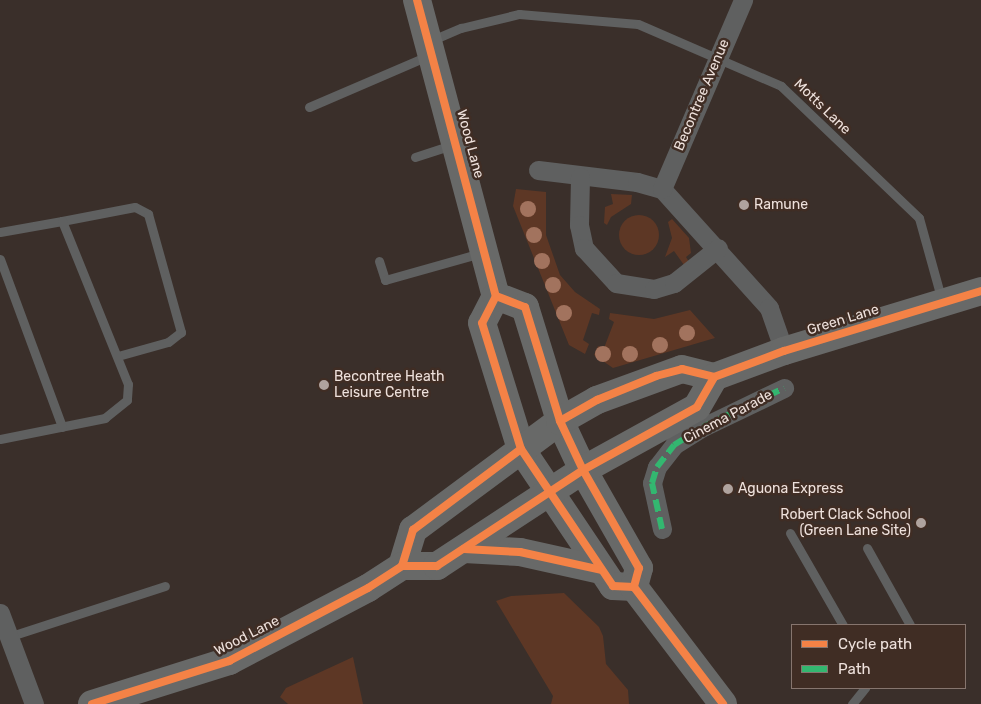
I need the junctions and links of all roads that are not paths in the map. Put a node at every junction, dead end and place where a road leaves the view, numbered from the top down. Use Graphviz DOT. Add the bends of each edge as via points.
graph roads {
  1 [pos="417,0"];
  2 [pos="743,0"];
  3 [pos="429,49"];
  4 [pos="717,58"];
  5 [pos="309,107"];
  6 [pos="458,144"];
  7 [pos="415,157"];
  8 [pos="538,170"];
  9 [pos="580,177"];
  10 [pos="662,189"];
  11 [pos="62,221"];
  12 [pos="0,232"];
  13 [pos="718,248"];
  14 [pos="484,252"];
  15 [pos="0,259"];
  16 [pos="380,261"];
  17 [pos="981,291"];
  18 [pos="496,296"];
  19 [pos="943,303"];
  20 [pos="784,351"];
  21 [pos="118,356"];
  22 [pos="714,377"];
  23 [pos="784,388"];
  24 [pos="560,421"];
  25 [pos="62,427"];
  26 [pos="0,439"];
  27 [pos="521,449"];
  28 [pos="583,470"];
  29 [pos="548,494"];
  30 [pos="662,529"];
  31 [pos="790,533"];
  32 [pos="867,548"];
  33 [pos="464,549"];
  34 [pos="402,566"];
  35 [pos="601,570"];
  36 [pos="165,586"];
  37 [pos="634,587"];
  38 [pos="0,612"];
  39 [pos="842,624"];
  40 [pos="909,624"];
  41 [pos="8,637"];
  42 [pos="864,689"];
  43 [pos="98,703"];
  44 [pos="34,704"];
  45 [pos="723,704"];
  46 [pos="852,704"];
  1 -- 3 [label="main road, Wood Lane"];
  2 -- 4 [label="street, Becontree Avenue"];
  3 -- 4 [label="lane, Motts Lane" via="461,28 519,14 638,24"];
  3 -- 5 [label="lane, Motts Lane"];
  3 -- 6 [label="main road, Wood Lane"];
  4 -- 10 [label="street, Becontree Avenue"];
  4 -- 19 [label="lane, Motts Lane" via="781,86 919,218"];
  6 -- 7 [label="lane"];
  6 -- 14 [label="main road, Wood Lane"];
  8 -- 9 [label="street"];
  9 -- 10 [label="street" via="637,182"];
  9 -- 13 [label="street" via="579,225 584,248 616,283 654,289 674,283"];
  10 -- 13 [label="street"];
  11 -- 12 [label="lane"];
  11 -- 21 [label="lane"];
  11 -- 21 [label="lane" via="135,207 148,214 182,332 168,342"];
  13 -- 20 [label="street" via="769,308"];
  14 -- 16 [label="lane" via="385,280"];
  14 -- 18 [label="main road, Wood Lane"];
  15 -- 25 [label="lane"];
  17 -- 19 [label="main road, Green Lane"];
  18 -- 24 [label="main road" via="525,307"];
  18 -- 27 [label="main road" via="482,324"];
  19 -- 20 [label="main road, Green Lane"];
  20 -- 22 [label="main road, Green Lane"];
  21 -- 25 [label="lane" via="128,384 127,400 105,418"];
  22 -- 24 [label="main road" via="682,369 597,400"];
  22 -- 28 [label="main road" via="697,407"];
  23 -- 30 [label="street, Cinema Parade" via="703,427 674,445 657,467 652,483"];
  24 -- 27 [label="main road"];
  24 -- 28 [label="main road"];
  25 -- 26 [label="lane"];
  27 -- 29 [label="main road"];
  27 -- 34 [label="main road" via="414,530"];
  28 -- 29 [label="main road"];
  28 -- 37 [label="main road" via="639,568"];
  29 -- 33 [label="main road"];
  29 -- 35 [label="main road"];
  31 -- 39 [label="lane"];
  32 -- 40 [label="lane"];
  33 -- 34 [label="main road" via="438,566"];
  33 -- 35 [label="main road" via="520,552"];
  34 -- 43 [label="main road, Wood Lane" via="368,588 229,661"];
  35 -- 37 [label="main road" via="613,586"];
  36 -- 41 [label="lane"];
  37 -- 45 [label="main road"];
  38 -- 41 [label="street"];
  41 -- 44 [label="street"];
  42 -- 46 [label="lane"];
}
